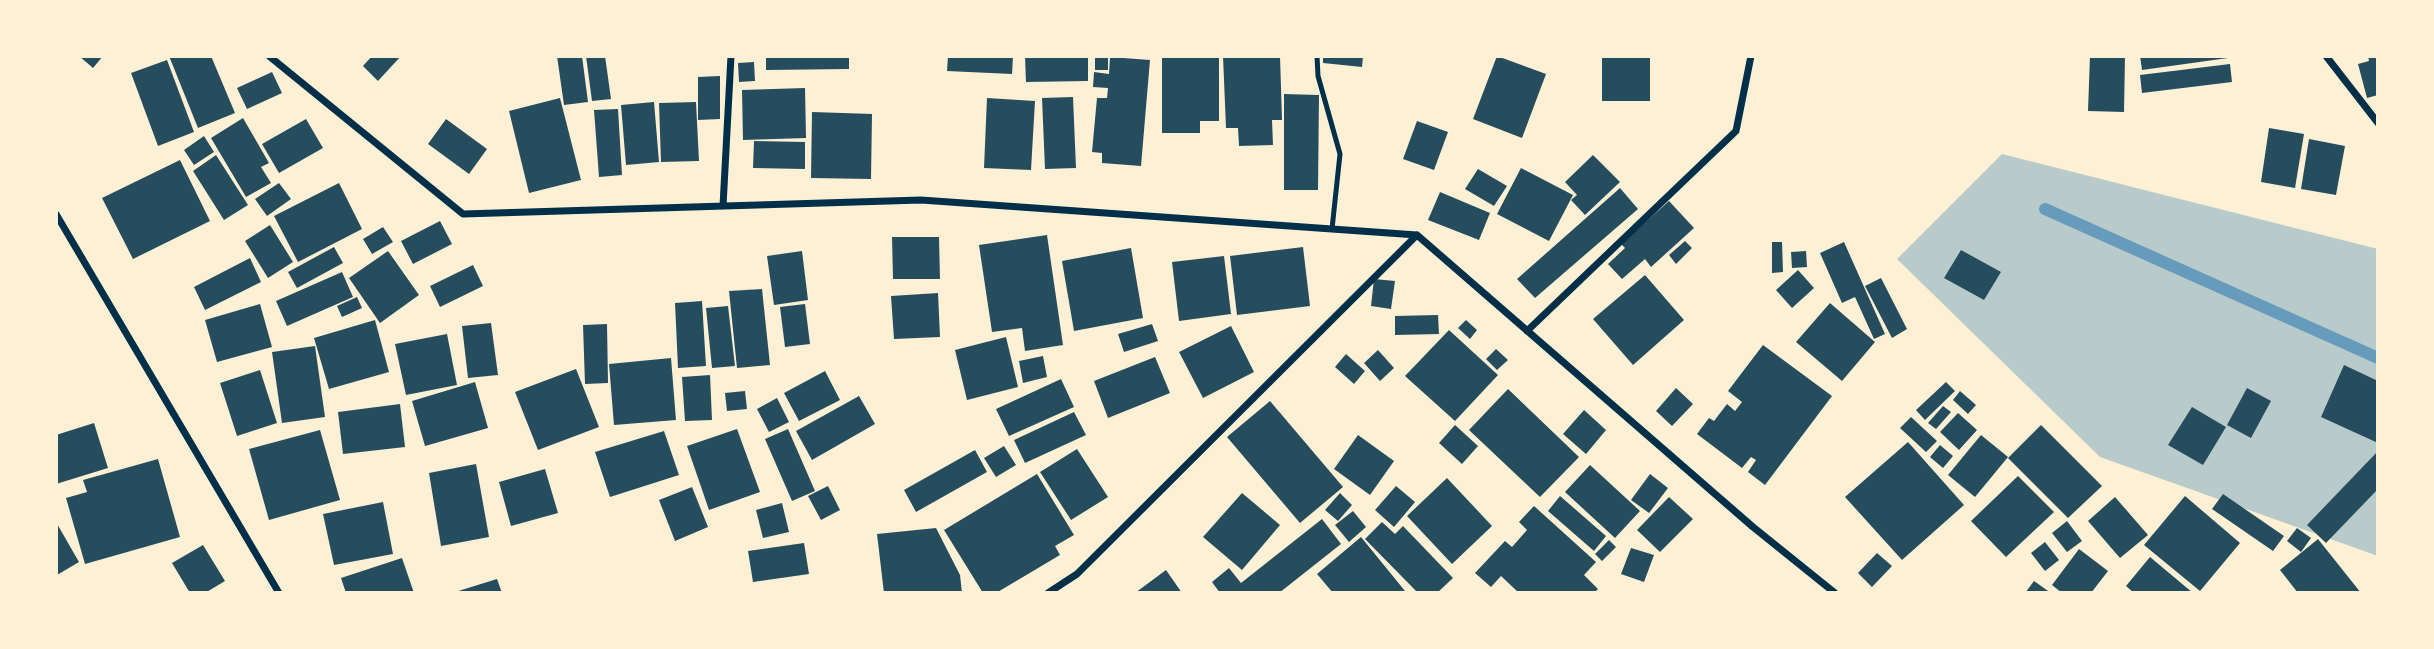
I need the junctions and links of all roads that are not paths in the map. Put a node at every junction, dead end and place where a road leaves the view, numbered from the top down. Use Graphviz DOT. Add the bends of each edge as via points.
graph roads {
  1 [pos="269,56"];
  2 [pos="731,56"];
  3 [pos="1317,56"];
  4 [pos="1751,56"];
  5 [pos="2326,56"];
  6 [pos="2378,123"];
  7 [pos="723,206"];
  8 [pos="56,214"];
  9 [pos="1332,229"];
  10 [pos="1417,235"];
  11 [pos="1527,331"];
  12 [pos="279,593"];
  13 [pos="1048,593"];
  14 [pos="1835,593"];
  1 -- 7 [label="street" via="463,214"];
  2 -- 7 [label="street"];
  3 -- 9 [label="lane" via="1318,76 1340,154"];
  4 -- 11 [label="street" via="1736,131"];
  5 -- 6 [label="street"];
  7 -- 9 [label="street" via="920,200"];
  8 -- 12 [label="street"];
  9 -- 10 [label="street"];
  10 -- 11 [label="street"];
  10 -- 13 [label="street" via="1077,574"];
  11 -- 14 [label="street"];
}
